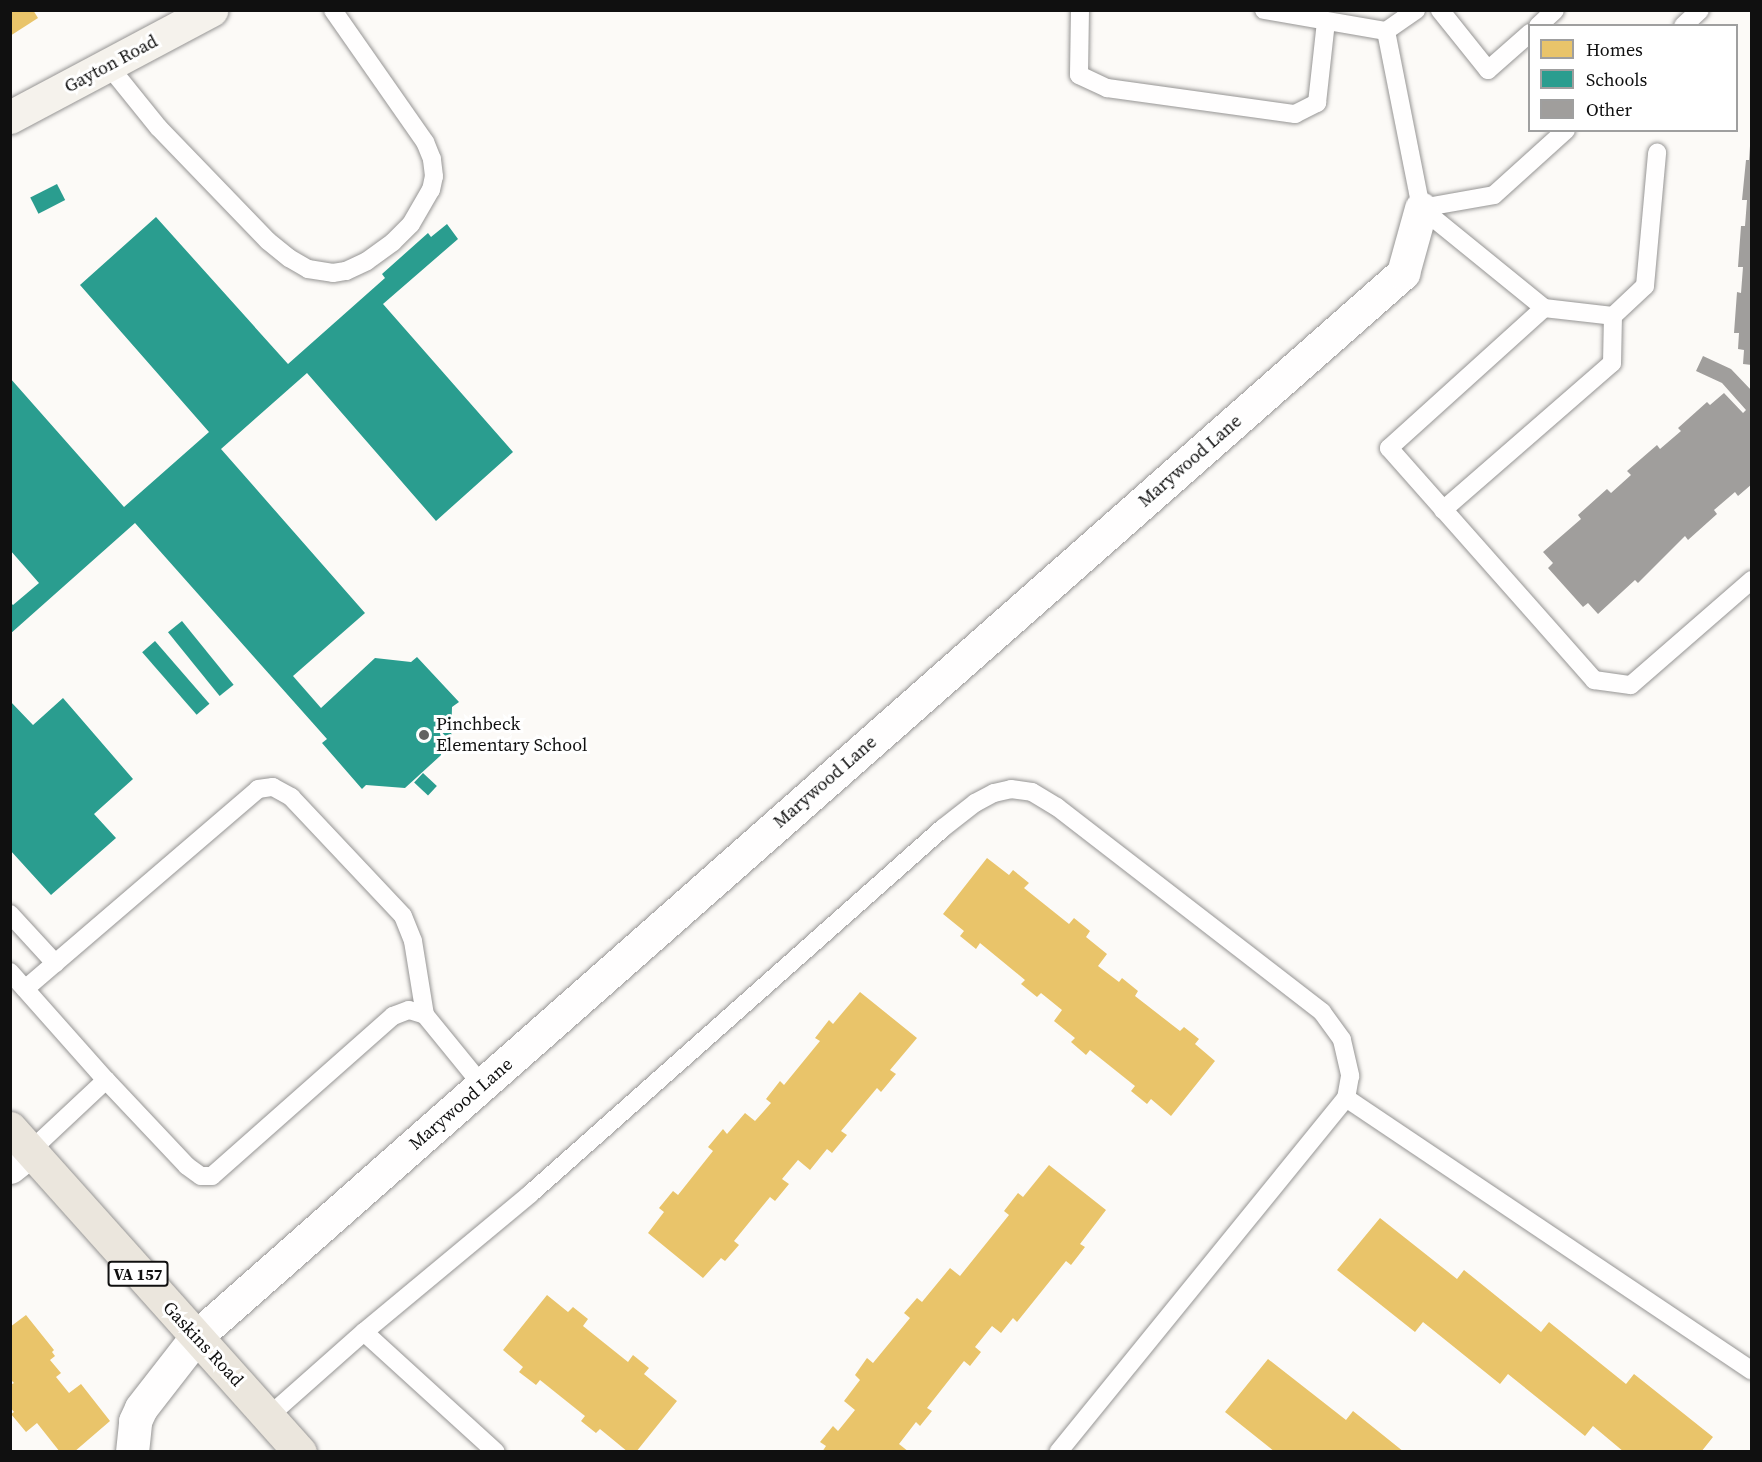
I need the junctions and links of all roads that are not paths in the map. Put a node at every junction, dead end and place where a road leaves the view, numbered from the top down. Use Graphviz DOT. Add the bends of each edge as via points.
graph roads {
  1 [pos="211,10"];
  2 [pos="333,10"];
  3 [pos="1080,10"];
  4 [pos="1264,10"];
  5 [pos="1416,10"];
  6 [pos="1440,10"];
  7 [pos="1555,10"];
  8 [pos="1700,10"];
  9 [pos="1326,21"];
  10 [pos="1540,24"];
  11 [pos="1685,24"];
  12 [pos="1386,31"];
  13 [pos="1528,35"];
  14 [pos="108,65"];
  15 [pos="10,117"];
  16 [pos="1564,132"];
  17 [pos="1657,153"];
  18 [pos="1421,208"];
  19 [pos="1544,308"];
  20 [pos="1613,316"];
  21 [pos="1443,510"];
  22 [pos="1752,580"];
  23 [pos="10,914"];
  24 [pos="55,963"];
  25 [pos="10,972"];
  26 [pos="25,989"];
  27 [pos="425,1015"];
  28 [pos="105,1080"];
  29 [pos="482,1085"];
  30 [pos="1346,1098"];
  31 [pos="17,1149"];
  32 [pos="364,1332"];
  33 [pos="197,1336"];
  34 [pos="1752,1371"];
  35 [pos="269,1416"];
  36 [pos="132,1452"];
  37 [pos="300,1452"];
  38 [pos="496,1452"];
  39 [pos="1059,1452"];
  1 -- 14 [label="street, Gayton Road"];
  2 -- 14 [label="lane" via="425,142 434,176 431,190 411,224 367,261 346,271 308,269 268,241 158,127"];
  3 -- 9 [label="lane" via="1079,75 1107,88 1295,114 1317,103"];
  4 -- 9 [label="lane"];
  5 -- 12 [label="lane"];
  6 -- 13 [label="lane" via="1488,70"];
  7 -- 10 [label="lane"];
  8 -- 11 [label="lane"];
  9 -- 12 [label="lane"];
  12 -- 18 [label="lane"];
  14 -- 15 [label="street, Gayton Road"];
  16 -- 18 [label="lane" via="1494,195"];
  17 -- 20 [label="lane" via="1645,286"];
  18 -- 19 [label="lane"];
  18 -- 29 [label="street, Marywood Lane" via="1403,273"];
  19 -- 20 [label="lane"];
  19 -- 21 [label="lane" via="1389,448"];
  20 -- 21 [label="lane" via="1612,363"];
  21 -- 22 [label="lane" via="1594,680 1631,685"];
  23 -- 24 [label="lane"];
  24 -- 26 [label="lane"];
  24 -- 27 [label="lane" via="258,789 273,787 291,797 403,916 412,941"];
  25 -- 26 [label="lane"];
  26 -- 28 [label="lane"];
  27 -- 28 [label="lane" via="410,1010 393,1016 212,1176 201,1176 187,1166"];
  27 -- 29 [label="lane"];
  28 -- 31 [label="lane"];
  29 -- 33 [label="street, Marywood Lane"];
  30 -- 32 [label="lane" via="1350,1076 1342,1040 1322,1012 1057,807 1032,792 1011,789 994,793 942,828 530,1194"];
  30 -- 34 [label="lane"];
  30 -- 39 [label="lane"];
  31 -- 33 [label="main road, Gaskins Road / VA 157"];
  32 -- 35 [label="lane"];
  32 -- 38 [label="lane"];
  33 -- 35 [label="main road, Gaskins Road / VA 157"];
  33 -- 36 [label="street, Marywood Lane" via="141,1408 135,1421"];
  35 -- 37 [label="main road, Gaskins Road / VA 157"];
}
